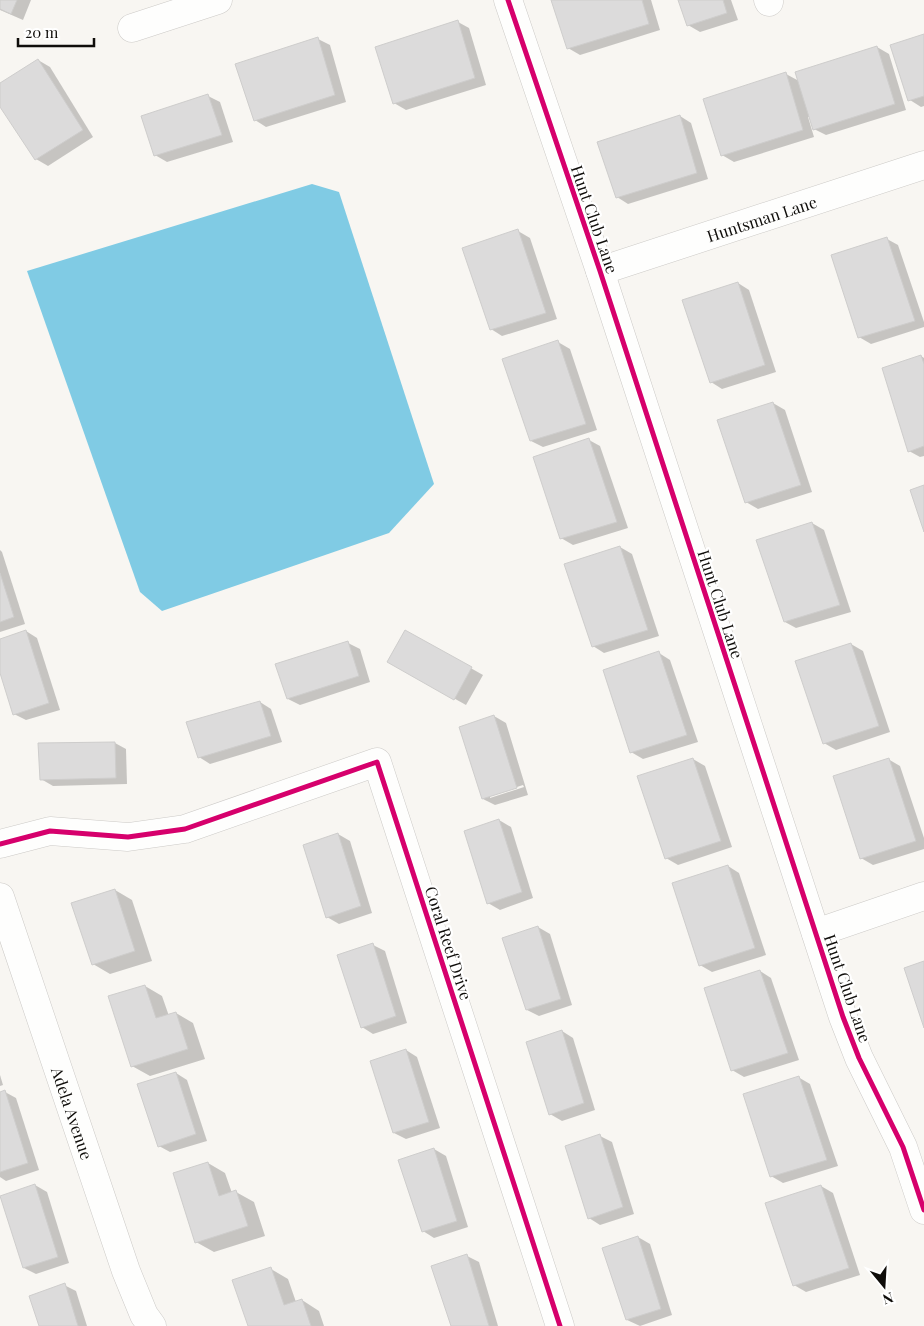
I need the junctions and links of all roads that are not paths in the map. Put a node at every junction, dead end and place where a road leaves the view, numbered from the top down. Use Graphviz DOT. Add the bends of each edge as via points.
graph roads {
  1 [pos="218,0"];
  2 [pos="508,0"];
  3 [pos="132,28"];
  4 [pos="924,165"];
  5 [pos="600,271"];
  6 [pos="0,844"];
  7 [pos="924,896"];
  8 [pos="0,897"];
  9 [pos="816,933"];
  10 [pos="924,1210"];
  11 [pos="152,1326"];
  12 [pos="560,1326"];
  1 -- 3 [label="street"];
  2 -- 5 [label="street, Hunt Club Lane"];
  4 -- 5 [label="street, Huntsman Lane"];
  5 -- 9 [label="street, Hunt Club Lane"];
  6 -- 12 [label="street, Coral Reef Drive" via="50,831 128,837 185,829 377,762"];
  7 -- 9 [label="street"];
  8 -- 11 [label="street, Adela Avenue" via="126,1271 144,1315"];
  9 -- 10 [label="street, Hunt Club Lane" via="843,1017 859,1058 903,1147"];
}
